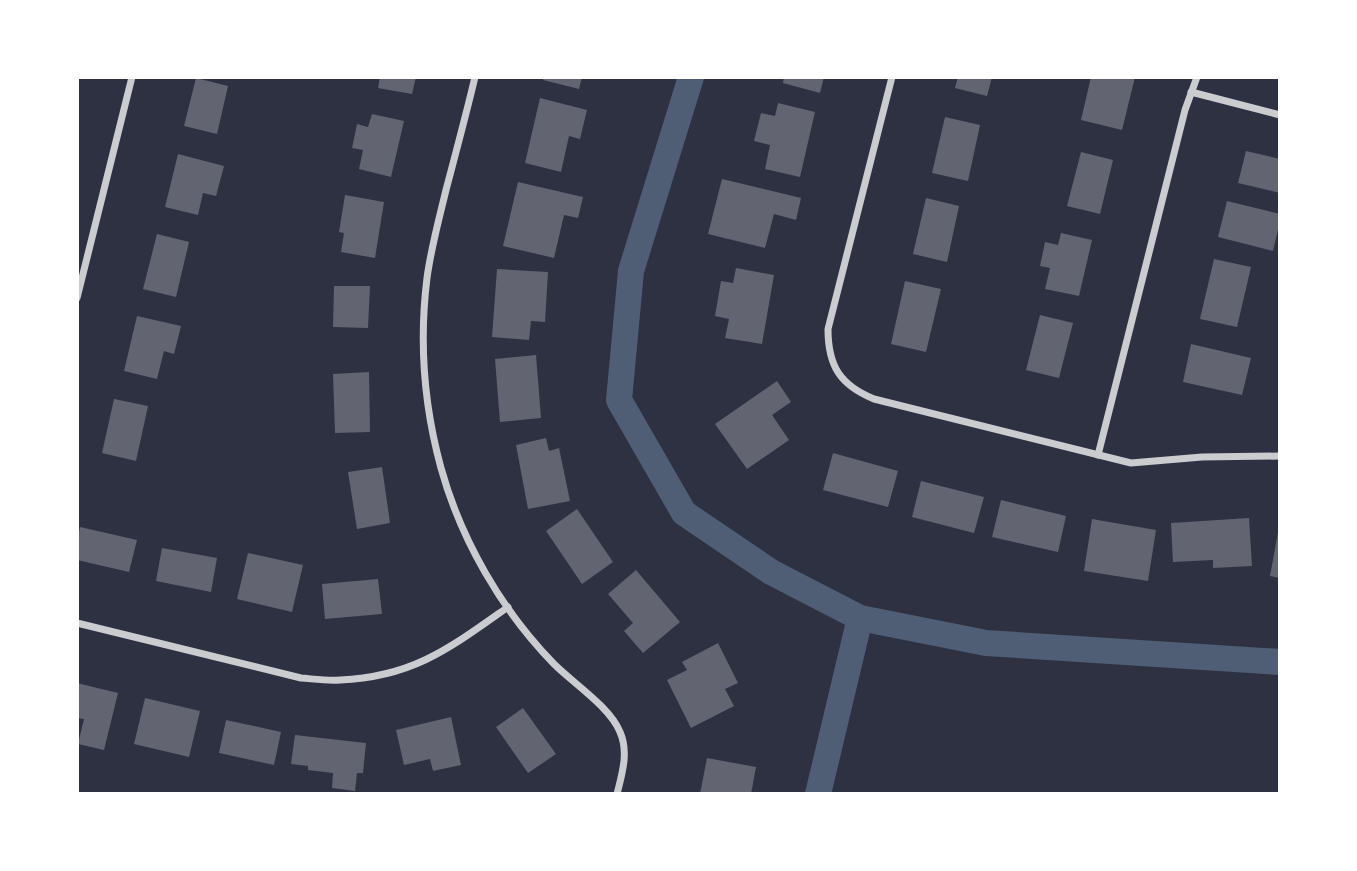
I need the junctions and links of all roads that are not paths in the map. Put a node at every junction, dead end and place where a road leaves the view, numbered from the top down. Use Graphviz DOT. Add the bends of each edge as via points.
graph roads {
  1 [pos="132,77"];
  2 [pos="475,77"];
  3 [pos="891,77"];
  4 [pos="1197,77"];
  5 [pos="1191,93"];
  6 [pos="1280,115"];
  7 [pos="77,298"];
  8 [pos="1098,455"];
  9 [pos="1280,456"];
  10 [pos="508,607"];
  11 [pos="77,623"];
  12 [pos="617,794"];
  1 -- 7 [label="street"];
  2 -- 10 [label="street" via="427,276 424,374 445,480 461,524"];
  3 -- 8 [label="street" via="828,328 834,366 844,381 874,399"];
  4 -- 5 [label="street"];
  5 -- 6 [label="street"];
  5 -- 8 [label="street"];
  8 -- 9 [label="street" via="1131,463"];
  10 -- 11 [label="street" via="422,663 372,678 337,681 301,678"];
  10 -- 12 [label="street" via="621,732 625,751"];
}
